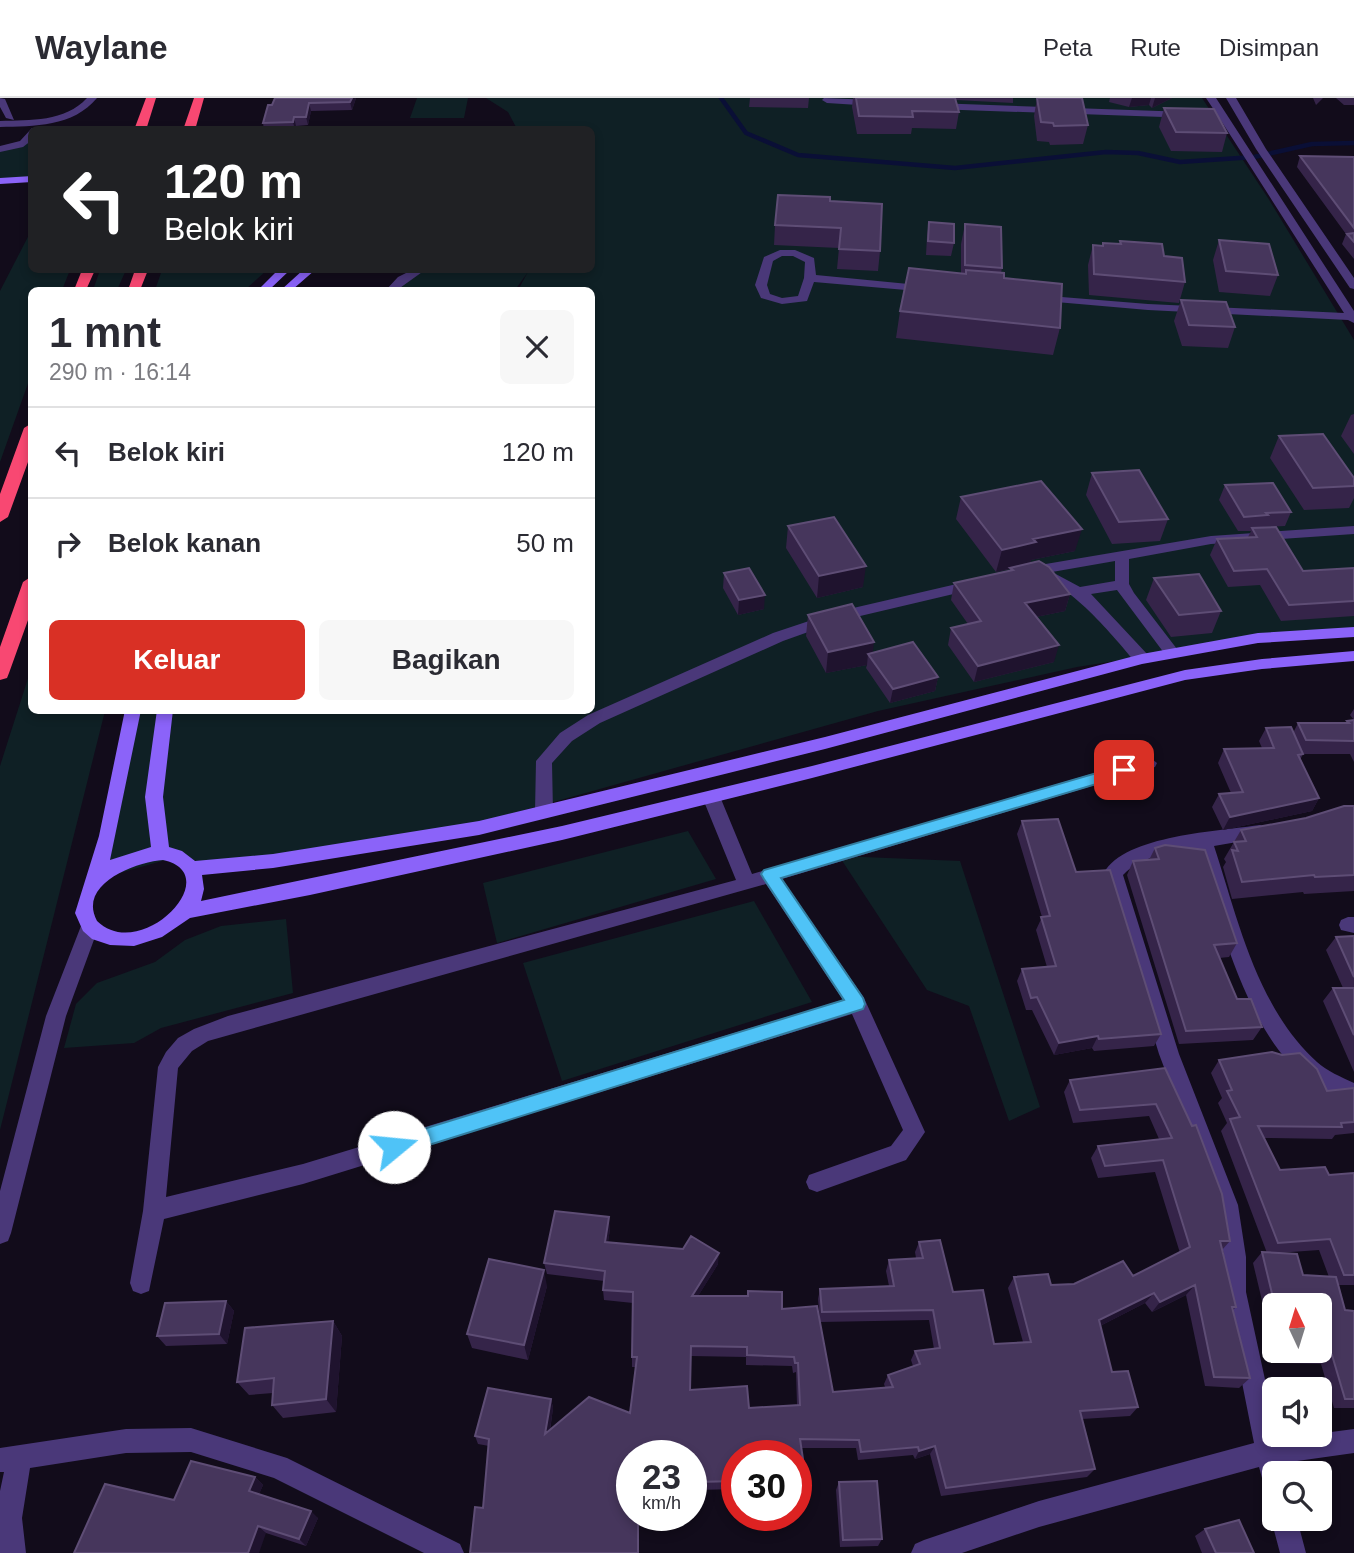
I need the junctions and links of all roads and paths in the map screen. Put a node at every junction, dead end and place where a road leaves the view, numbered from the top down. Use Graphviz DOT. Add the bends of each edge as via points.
graph roads {
  1 [pos="76,98"];
  2 [pos="92,98"];
  3 [pos="138,98"];
  4 [pos="151,98"];
  5 [pos="201,98"];
  6 [pos="1210,98"];
  7 [pos="1231,98"];
  8 [pos="0,99"];
  9 [pos="827,100"];
  10 [pos="882,103"];
  11 [pos="924,105"];
  12 [pos="1221,116"];
  13 [pos="5,118"];
  14 [pos="0,124"];
  15 [pos="32,125"];
  16 [pos="141,126"];
  17 [pos="142,126"];
  18 [pos="190,126"];
  19 [pos="28,140"];
  20 [pos="0,149"];
  21 [pos="28,179"];
  22 [pos="0,181"];
  23 [pos="282,273"];
  24 [pos="306,273"];
  25 [pos="413,273"];
  26 [pos="810,278"];
  27 [pos="1354,286"];
  28 [pos="266,287"];
  29 [pos="289,287"];
  30 [pos="394,287"];
  31 [pos="940,290"];
  32 [pos="1019,297"];
  33 [pos="1353,318"];
  34 [pos="28,439"];
  35 [pos="0,517"];
  36 [pos="1354,530"];
  37 [pos="1122,556"];
  38 [pos="1037,570"];
  39 [pos="1012,576"];
  40 [pos="986,582"];
  41 [pos="1122,584"];
  42 [pos="1079,592"];
  43 [pos="28,593"];
  44 [pos="1354,632"];
  45 [pos="1172,653"];
  46 [pos="1354,656"];
  47 [pos="1142,659"];
  48 [pos="0,673"];
  49 [pos="132,714"];
  50 [pos="165,714"];
  51 [pos="1149,763"];
  52 [pos="712,799"];
  53 [pos="544,812"];
  54 [pos="1282,828"];
  55 [pos="1204,843"];
  56 [pos="161,853"];
  57 [pos="190,869"];
  58 [pos="770,874"];
  59 [pos="95,880"];
  60 [pos="747,884"];
  61 [pos="184,912"];
  62 [pos="90,926"];
  63 [pos="856,1004"];
  64 [pos="1354,1093"];
  65 [pos="817,1182"];
  66 [pos="153,1211"];
  67 [pos="0,1233"];
  68 [pos="141,1283"];
  69 [pos="1354,1441"];
  70 [pos="1267,1452"];
  71 [pos="9,1460"];
  72 [pos="1269,1461"];
  73 [pos="1287,1531"];
  74 [pos="13,1553"];
  75 [pos="451,1553"];
  76 [pos="924,1553"];
  77 [pos="1293,1553"];
  1 -- 15 [label="street"];
  2 -- 15 [label="street" via="69,115"];
  3 -- 16 [label="highway"];
  4 -- 17 [label="highway"];
  5 -- 18 [label="highway"];
  6 -- 12 [label="street"];
  7 -- 27 [label="street"];
  8 -- 13 [label="street"];
  9 -- 10 [label="street"];
  11 -- 12 [label="street"];
  12 -- 33 [label="street"];
  13 -- 15 [label="street"];
  14 -- 15 [label="street"];
  19 -- 20 [label="street"];
  21 -- 22 [label="street"];
  23 -- 28 [label="street"];
  24 -- 29 [label="street"];
  25 -- 30 [label="street"];
  26 -- 26 [label="street" via="809,258 780,253 766,262 762,291 777,301 800,300"];
  26 -- 31 [label="street"];
  32 -- 33 [label="street"];
  34 -- 35 [label="highway"];
  36 -- 37 [label="street" via="1211,540"];
  37 -- 38 [label="street"];
  37 -- 41 [label="street"];
  38 -- 39 [label="street"];
  38 -- 42 [label="street"];
  40 -- 53 [label="street" via="836,617 778,637 594,719 566,737 544,761"];
  41 -- 42 [label="street"];
  41 -- 45 [label="street"];
  42 -- 47 [label="street"];
  43 -- 48 [label="highway"];
  44 -- 45 [label="street" via="1258,638"];
  45 -- 47 [label="street"];
  46 -- 52 [label="street" via="1185,676"];
  47 -- 53 [label="street"];
  49 -- 59 [label="street" via="116,803"];
  50 -- 56 [label="street" via="154,797"];
  51 -- 58 [label="street"];
  52 -- 60 [label="street"];
  52 -- 61 [label="street"];
  53 -- 57 [label="street" via="479,828 273,861"];
  54 -- 55 [label="street"];
  55 -- 64 [label="street" via="1254,984 1277,1031 1311,1070"];
  55 -- 70 [label="street" via="1156,848 1124,862 1113,873 1169,1054 1227,1205 1235,1292"];
  56 -- 57 [label="street"];
  56 -- 59 [label="street" via="125,859"];
  57 -- 61 [label="street" via="195,889"];
  58 -- 60 [label="street"];
  58 -- 63 [label="street"];
  59 -- 62 [label="street" via="83,909"];
  60 -- 66 [label="street" via="228,1024 194,1038 174,1054 168,1067"];
  61 -- 62 [label="street" via="163,929 135,938 109,937"];
  62 -- 67 [label="street" via="56,1016"];
  63 -- 65 [label="street" via="914,1132 898,1153"];
  63 -- 66 [label="street" via="303,1174"];
  66 -- 68 [label="street"];
  69 -- 70 [label="street"];
  70 -- 72 [label="street"];
  70 -- 76 [label="street" via="1040,1514"];
  71 -- 74 [label="street" via="8,1534"];
  71 -- 75 [label="street" via="126,1441 191,1440 278,1467"];
  73 -- 77 [label="street"];
}
